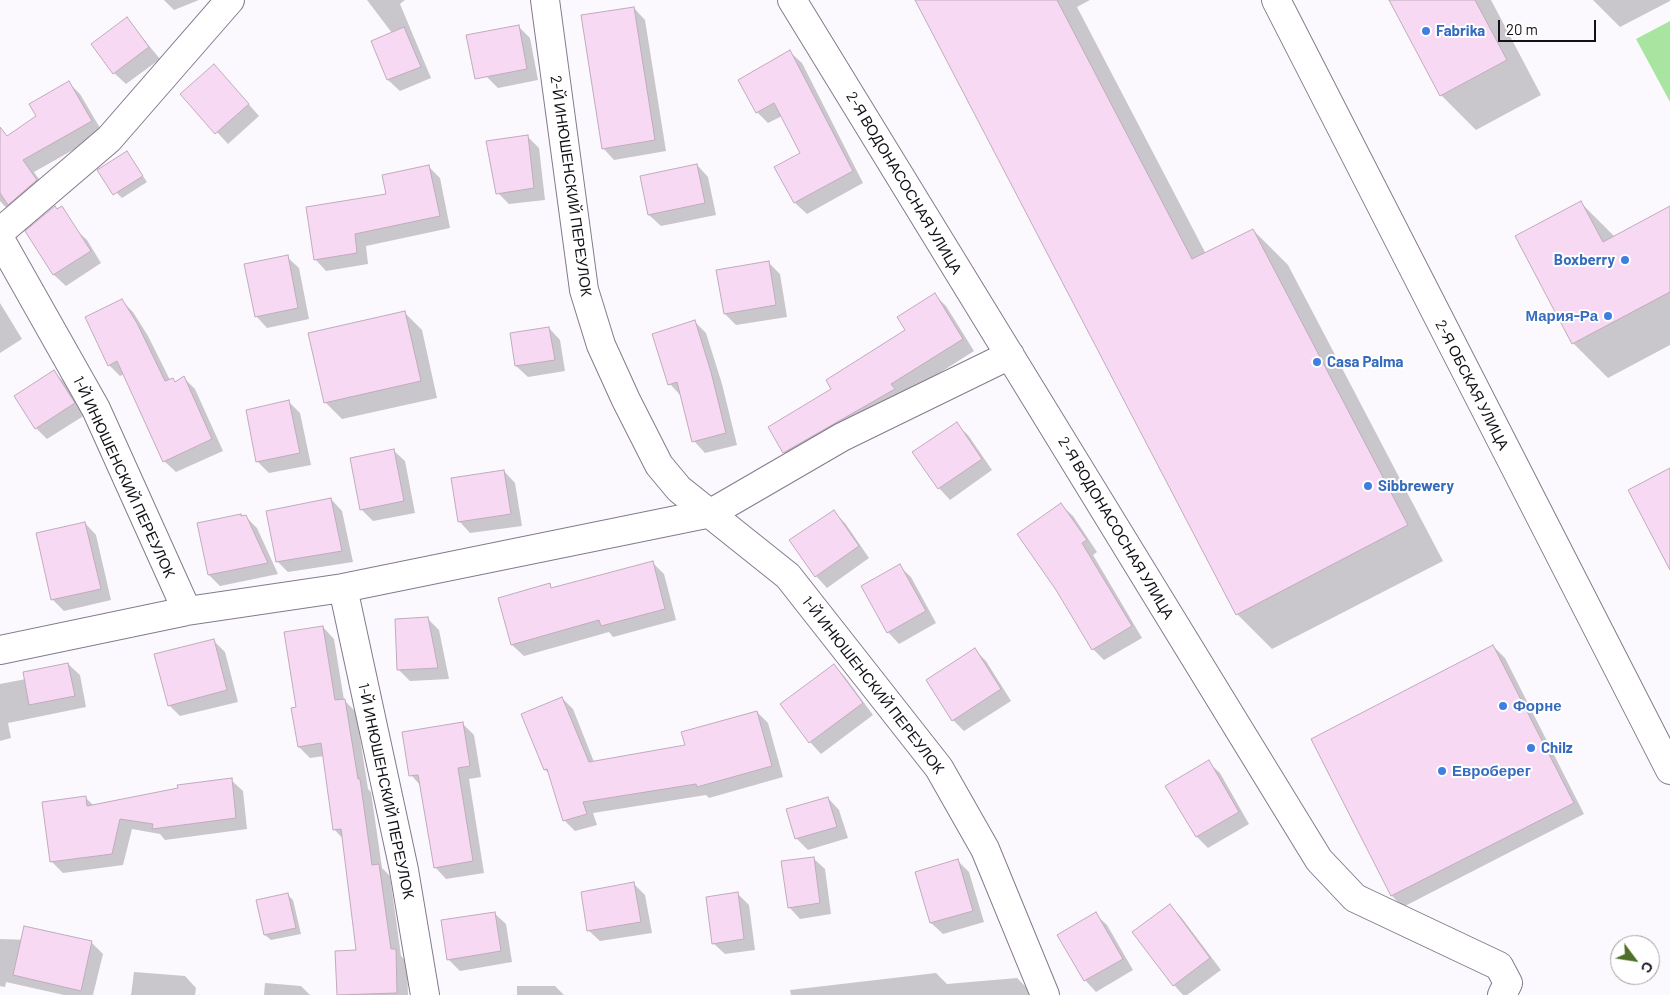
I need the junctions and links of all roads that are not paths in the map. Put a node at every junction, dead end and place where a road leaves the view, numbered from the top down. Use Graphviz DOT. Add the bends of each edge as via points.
graph roads {
  1 [pos="230,0"];
  2 [pos="545,0"];
  3 [pos="792,0"];
  4 [pos="1276,0"];
  5 [pos="0,232"];
  6 [pos="0,238"];
  7 [pos="1010,355"];
  8 [pos="711,513"];
  9 [pos="344,588"];
  10 [pos="187,611"];
  11 [pos="0,650"];
  12 [pos="1670,770"];
  13 [pos="1505,989"];
  14 [pos="425,995"];
  15 [pos="1045,995"];
  1 -- 5 [label="street" via="109,139"];
  2 -- 8 [label="street, 2-Й ИНЮШЕНСКИЙ ПЕРЕУЛОК" via="584,290 601,345 659,465 679,489"];
  3 -- 7 [label="street, 2-Я ВОДОНАСОСНАЯ УЛИЦА"];
  4 -- 12 [label="street, 2-Я ОБСКАЯ УЛИЦА"];
  6 -- 10 [label="street, 1-Й ИНЮШЕНСКИЙ ПЕРЕУЛОК" via="96,409"];
  7 -- 8 [label="street" via="842,437"];
  7 -- 13 [label="street, 2-Я ВОДОНАСОСНАЯ УЛИЦА" via="1319,860 1355,898 1499,966"];
  8 -- 9 [label="street"];
  8 -- 15 [label="street, 1-Й ИНЮШЕНСКИЙ ПЕРЕУЛОК" via="788,576 939,768 985,849"];
  9 -- 10 [label="street"];
  9 -- 14 [label="street, 1-Й ИНЮШЕНСКИЙ ПЕРЕУЛОК" via="404,870"];
  10 -- 11 [label="street"];
}
